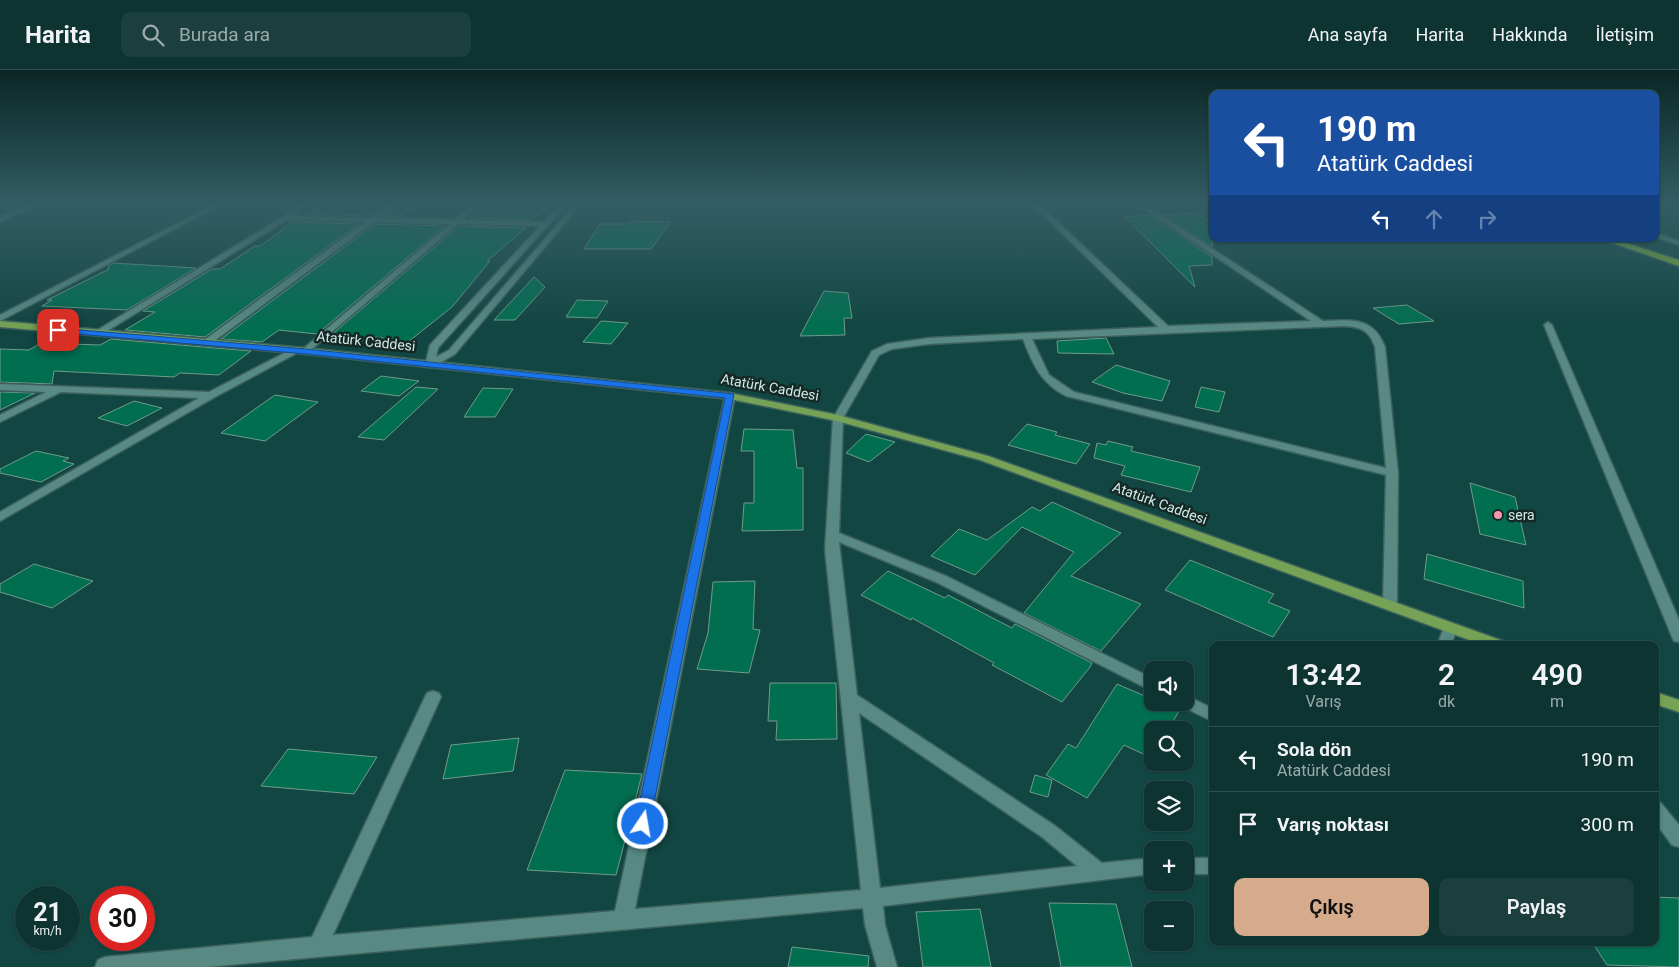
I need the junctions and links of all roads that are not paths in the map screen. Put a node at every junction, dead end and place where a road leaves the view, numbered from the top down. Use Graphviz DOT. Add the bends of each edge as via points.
graph roads {
  1 [pos="139,246"];
  2 [pos="240,246"];
  3 [pos="336,246"];
  4 [pos="427,246"];
  5 [pos="526,246"];
  6 [pos="542,246"];
  7 [pos="1079,246"];
  8 [pos="1203,246"];
  9 [pos="1625,246"];
  10 [pos="1653,246"];
  11 [pos="1679,254"];
  12 [pos="1679,264"];
  13 [pos="0,318"];
  14 [pos="0,324"];
  15 [pos="1321,324"];
  16 [pos="1548,325"];
  17 [pos="1166,329"];
  18 [pos="96,334"];
  19 [pos="1026,335"];
  20 [pos="206,343"];
  21 [pos="300,351"];
  22 [pos="430,365"];
  23 [pos="0,388"];
  24 [pos="60,389"];
  25 [pos="212,395"];
  26 [pos="730,396"];
  27 [pos="838,418"];
  28 [pos="0,419"];
  29 [pos="1392,473"];
  30 [pos="0,517"];
  31 [pos="832,535"];
  32 [pos="1390,604"];
  33 [pos="1450,630"];
  34 [pos="1679,637"];
  35 [pos="1446,641"];
  36 [pos="1485,641"];
  37 [pos="1144,681"];
  38 [pos="433,697"];
  39 [pos="849,698"];
  40 [pos="1659,699"];
  41 [pos="1194,706"];
  42 [pos="1679,706"];
  43 [pos="1209,713"];
  44 [pos="1659,813"];
  45 [pos="1679,839"];
  46 [pos="1194,866"];
  47 [pos="1209,866"];
  48 [pos="1144,867"];
  49 [pos="1099,872"];
  50 [pos="872,898"];
  51 [pos="623,921"];
  52 [pos="318,946"];
  53 [pos="105,967"];
  54 [pos="887,967"];
  1 -- 13 [label="street"];
  2 -- 18 [label="street"];
  3 -- 20 [label="street"];
  4 -- 21 [label="street"];
  5 -- 22 [label="street" via="434,347"];
  6 -- 22 [label="street" via="452,352"];
  7 -- 17 [label="street"];
  8 -- 15 [label="street"];
  9 -- 12 [label="highway"];
  10 -- 11 [label="highway"];
  14 -- 18 [label="main road, Atatürk Caddesi"];
  15 -- 17 [label="street"];
  15 -- 29 [label="street" via="1355,324 1372,329 1376,334"];
  16 -- 34 [label="street"];
  17 -- 19 [label="street"];
  18 -- 20 [label="main road, Atatürk Caddesi"];
  19 -- 27 [label="street" via="929,341 890,346 874,353"];
  19 -- 29 [label="street" via="1042,374 1053,386 1070,394"];
  20 -- 21 [label="main road, Atatürk Caddesi"];
  21 -- 22 [label="main road, Atatürk Caddesi"];
  21 -- 25 [label="street"];
  22 -- 26 [label="main road, Atatürk Caddesi"];
  23 -- 24 [label="street"];
  24 -- 25 [label="street"];
  24 -- 28 [label="street"];
  25 -- 30 [label="street"];
  26 -- 27 [label="main road, Atatürk Caddesi"];
  26 -- 51 [label="street"];
  27 -- 31 [label="street"];
  27 -- 32 [label="main road, Atatürk Caddesi" via="984,458"];
  29 -- 32 [label="street"];
  31 -- 37 [label="street" via="941,579"];
  31 -- 39 [label="street"];
  32 -- 33 [label="main road, Atatürk Caddesi"];
  33 -- 35 [label="street"];
  33 -- 36 [label="main road, Atatürk Caddesi"];
  38 -- 52 [label="street"];
  39 -- 49 [label="street" via="1048,831"];
  39 -- 50 [label="street"];
  40 -- 42 [label="main road"];
  41 -- 43 [label="street"];
  44 -- 45 [label="street"];
  46 -- 47 [label="street"];
  48 -- 49 [label="street"];
  49 -- 50 [label="street"];
  50 -- 51 [label="street"];
  50 -- 54 [label="street" via="875,925"];
  51 -- 52 [label="street"];
  52 -- 53 [label="street"];
}
